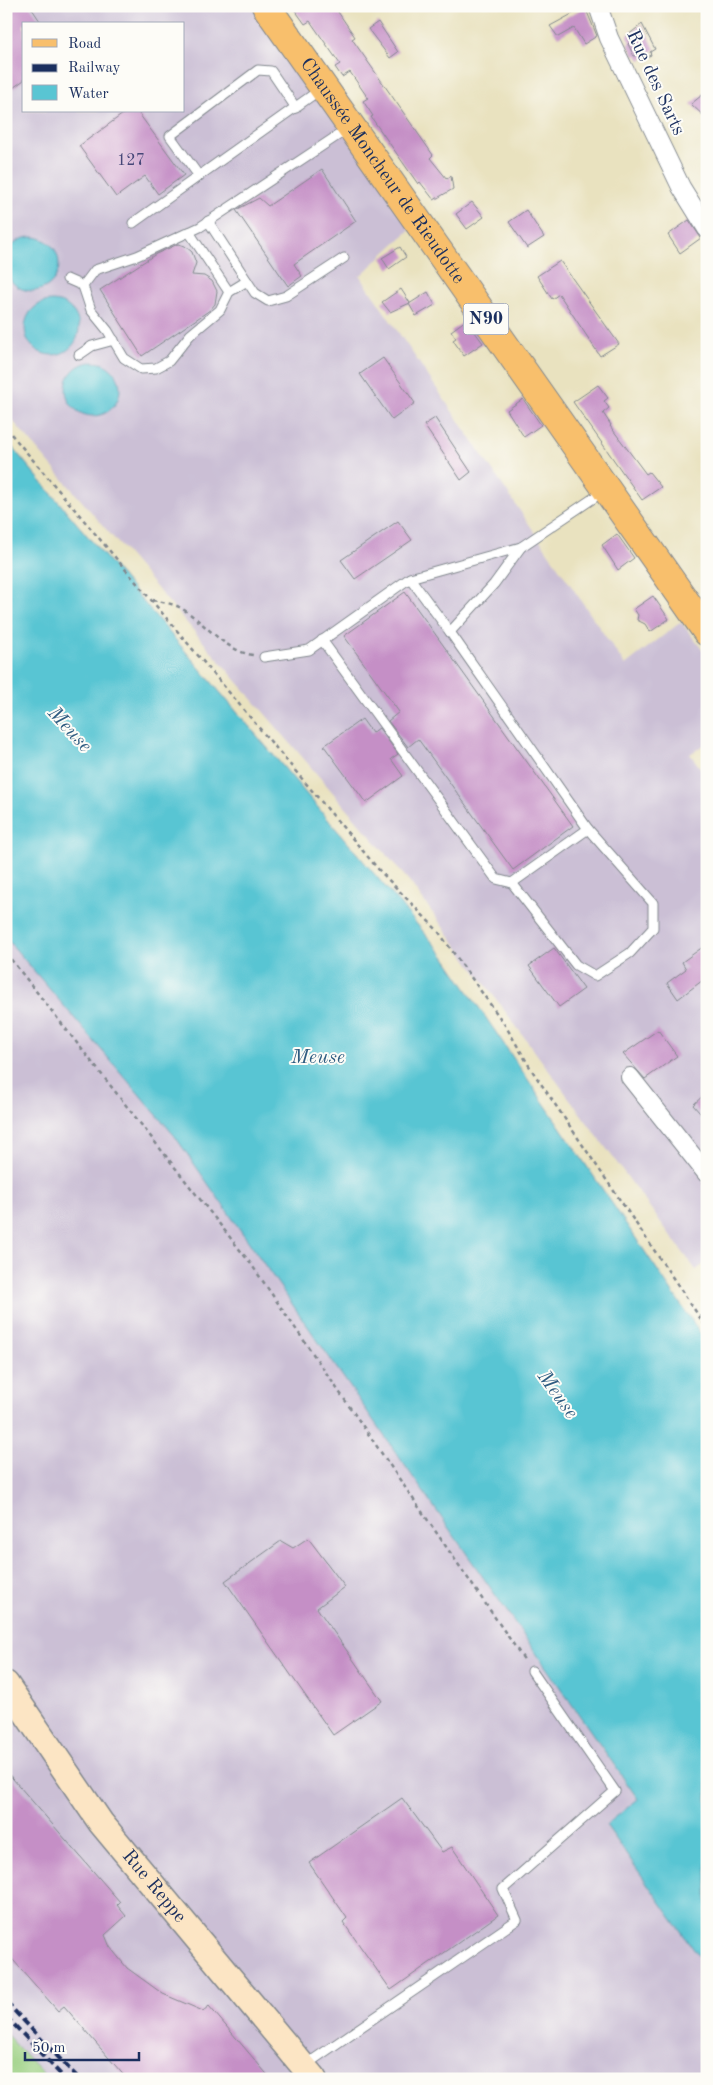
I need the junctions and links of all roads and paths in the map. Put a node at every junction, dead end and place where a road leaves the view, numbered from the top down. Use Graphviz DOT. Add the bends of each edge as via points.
graph roads {
  1 [pos="266,6"];
  2 [pos="598,6"];
  3 [pos="324,88"];
  4 [pos="296,108"];
  5 [pos="351,126"];
  6 [pos="199,176"];
  7 [pos="208,222"];
  8 [pos="133,223"];
  9 [pos="707,229"];
  10 [pos="189,232"];
  11 [pos="344,258"];
  12 [pos="67,279"];
  13 [pos="247,281"];
  14 [pos="83,286"];
  15 [pos="229,292"];
  16 [pos="114,340"];
  17 [pos="79,355"];
  18 [pos="6,428"];
  19 [pos="606,490"];
  20 [pos="521,547"];
  21 [pos="410,578"];
  22 [pos="151,600"];
  23 [pos="450,632"];
  24 [pos="707,632"];
  25 [pos="322,640"];
  26 [pos="264,657"];
  27 [pos="588,829"];
  28 [pos="512,883"];
  29 [pos="6,953"];
  30 [pos="630,1077"];
  31 [pos="707,1174"];
  32 [pos="707,1328"];
  33 [pos="532,1671"];
  34 [pos="6,1684"];
  35 [pos="308,2073"];
  1 -- 3 [label="main road, Chaussée Moncheur de Rieudotte / N90"];
  2 -- 9 [label="street, Rue des Sarts" via="609,38 680,187"];
  3 -- 4 [label="lane"];
  3 -- 5 [label="main road, Chaussée Moncheur de Rieudotte / N90"];
  4 -- 6 [label="lane"];
  4 -- 6 [label="lane" via="271,71 258,70 170,136"];
  5 -- 7 [label="lane"];
  5 -- 19 [label="main road, Chaussée Moncheur de Rieudotte / N90"];
  6 -- 8 [label="lane"];
  7 -- 10 [label="lane"];
  7 -- 13 [label="lane"];
  10 -- 14 [label="lane" via="137,256 95,270"];
  10 -- 15 [label="lane"];
  11 -- 13 [label="lane" via="286,296 268,301"];
  12 -- 14 [label="lane"];
  13 -- 15 [label="lane"];
  14 -- 16 [label="lane" via="91,310"];
  15 -- 16 [label="lane" via="220,310 190,335 169,361 156,368 141,369 124,358"];
  16 -- 17 [label="lane" via="92,346"];
  18 -- 22 [label="path"];
  19 -- 20 [label="lane"];
  19 -- 24 [label="main road, Chaussée Moncheur de Rieudotte / N90"];
  20 -- 21 [label="lane"];
  20 -- 23 [label="lane" via="494,584"];
  21 -- 23 [label="lane"];
  21 -- 25 [label="lane"];
  22 -- 26 [label="path" via="178,606 224,643 242,653"];
  22 -- 32 [label="path" via="379,870 438,931"];
  23 -- 27 [label="lane"];
  25 -- 26 [label="lane" via="309,650"];
  25 -- 28 [label="lane" via="496,879"];
  27 -- 28 [label="lane"];
  27 -- 28 [label="lane" via="653,902 653,928 630,953 595,976 576,965"];
  29 -- 33 [label="path" via="251,1264"];
  30 -- 31 [label="street"];
  33 -- 35 [label="lane" via="615,1790 503,1889 518,1920"];
  34 -- 35 [label="main road, Rue Reppe" via="102,1824"];
}
